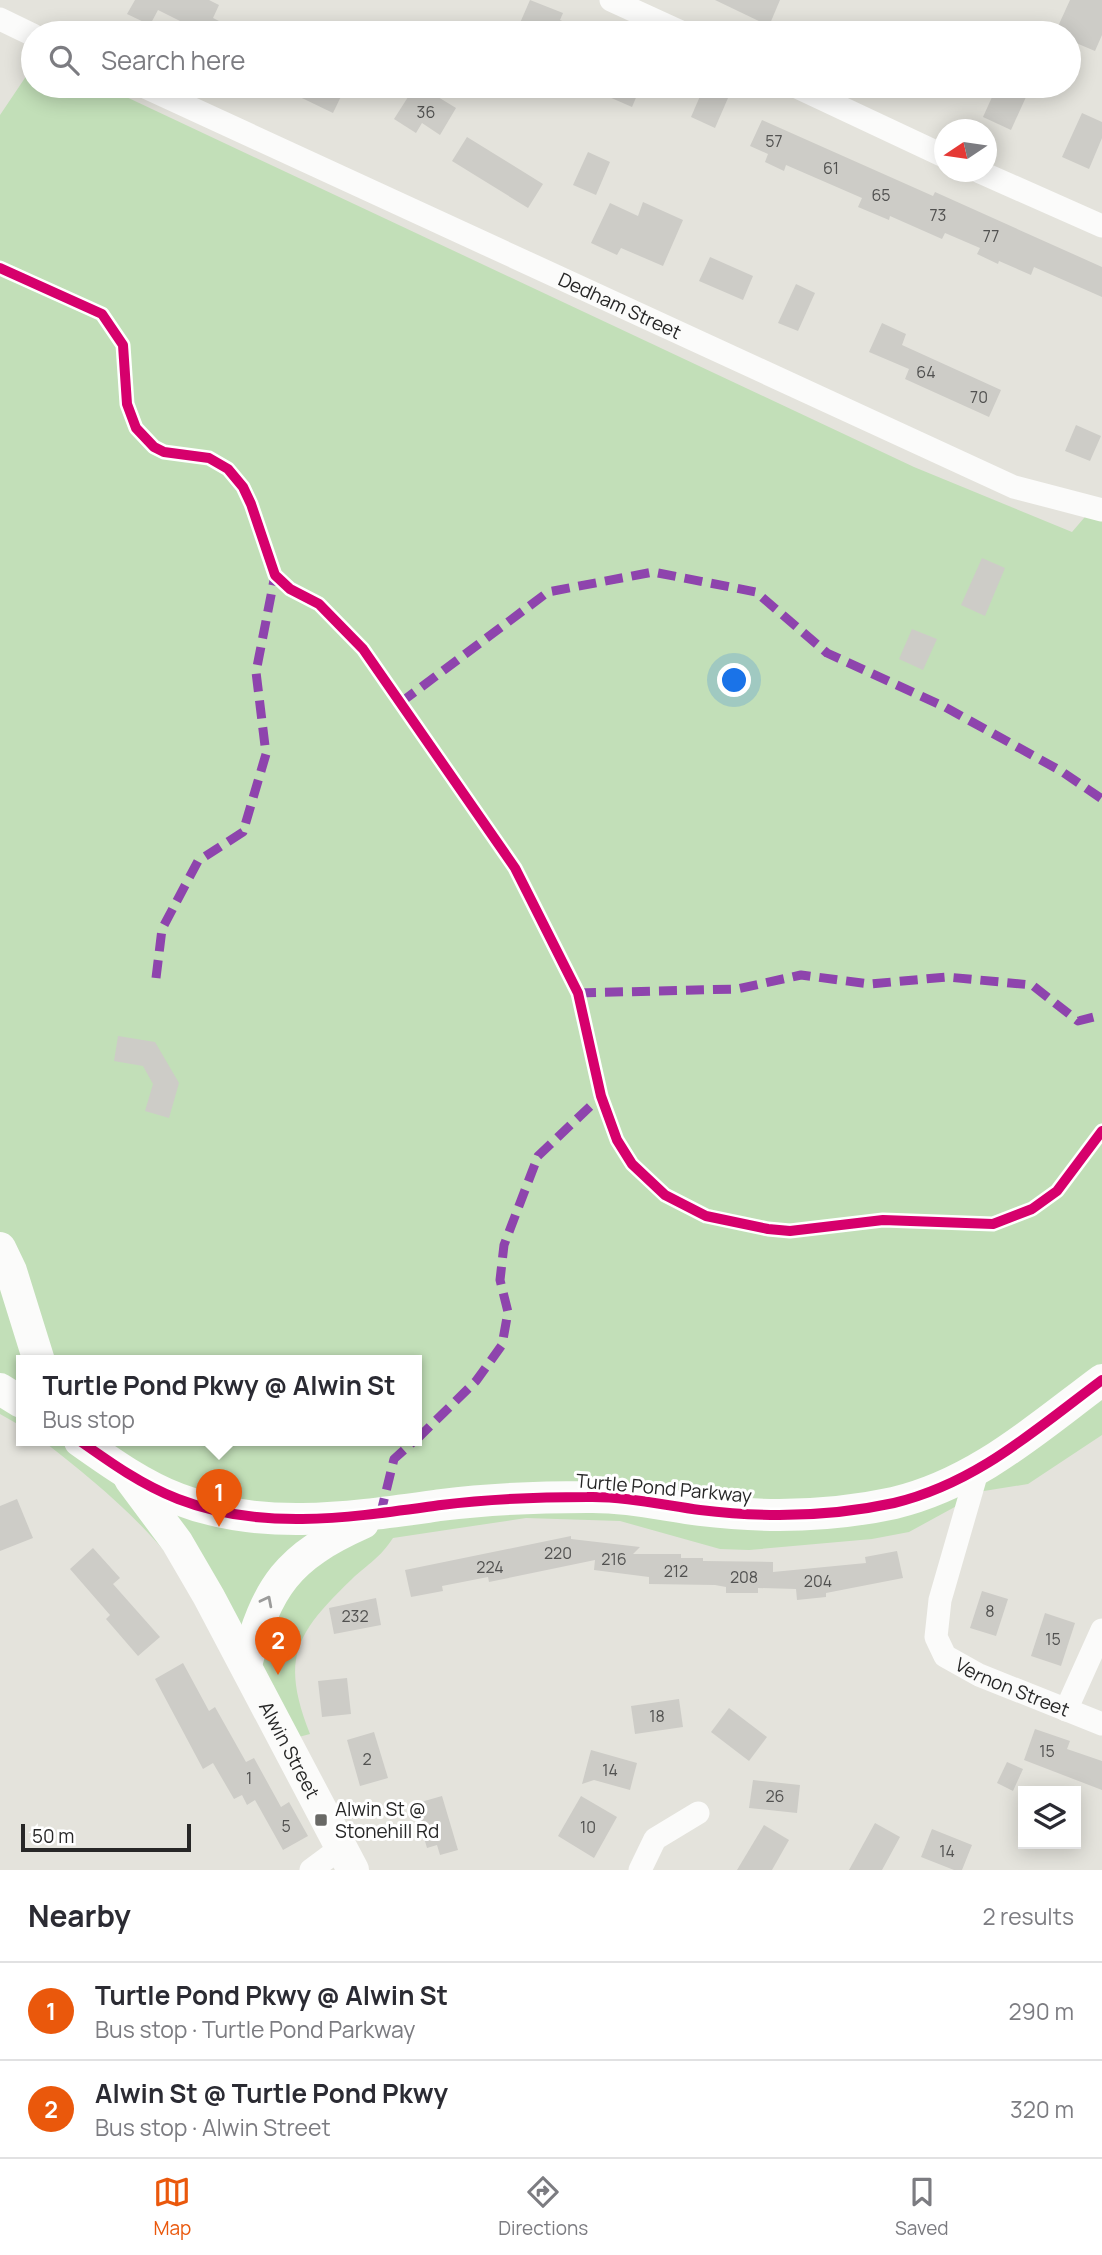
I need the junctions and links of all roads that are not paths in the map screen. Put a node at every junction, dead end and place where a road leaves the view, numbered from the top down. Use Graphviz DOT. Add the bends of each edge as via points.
graph roads {
  1 [pos="611,0"];
  2 [pos="0,19"];
  3 [pos="657,21"];
  4 [pos="21,29"];
  5 [pos="169,98"];
  6 [pos="821,98"];
  7 [pos="934,151"];
  8 [pos="997,180"];
  9 [pos="1102,226"];
  10 [pos="1102,510"];
  11 [pos="0,1248"];
  12 [pos="37,1355"];
  13 [pos="1102,1380"];
  14 [pos="0,1389"];
  15 [pos="16,1399"];
  16 [pos="87,1446"];
  17 [pos="977,1472"];
  18 [pos="127,1475"];
  19 [pos="380,1516"];
  20 [pos="1102,1630"];
  21 [pos="246,1665"];
  22 [pos="1066,1710"];
  23 [pos="1102,1724"];
  24 [pos="698,1813"];
  25 [pos="348,1859"];
  26 [pos="310,1870"];
  27 [pos="640,1870"];
  1 -- 3 [label="street"];
  2 -- 4 [label="street"];
  5 -- 10 [label="street, Dedham Street" via="1014,486"];
  6 -- 7 [label="street"];
  8 -- 9 [label="street"];
  11 -- 12 [label="main road"];
  13 -- 17 [label="main road, Turtle Pond Parkway"];
  14 -- 15 [label="main road"];
  16 -- 18 [label="main road, Turtle Pond Parkway"];
  17 -- 19 [label="main road, Turtle Pond Parkway" via="896,1502 838,1513 792,1516 704,1511 590,1497 505,1498"];
  17 -- 22 [label="street, Vernon Street" via="940,1600 936,1637 945,1656"];
  18 -- 19 [label="main road, Turtle Pond Parkway" via="179,1500 246,1515 300,1521"];
  18 -- 21 [label="main road, Alwin Street" via="177,1542"];
  21 -- 19 [label="main road, one-way" via="268,1596 285,1573 334,1536"];
  20 -- 22 [label="street"];
  21 -- 25 [label="main road, Alwin Street"];
  22 -- 23 [label="street, Vernon Street"];
  24 -- 27 [label="street" via="655,1839"];
  25 -- 26 [label="street"];
}
